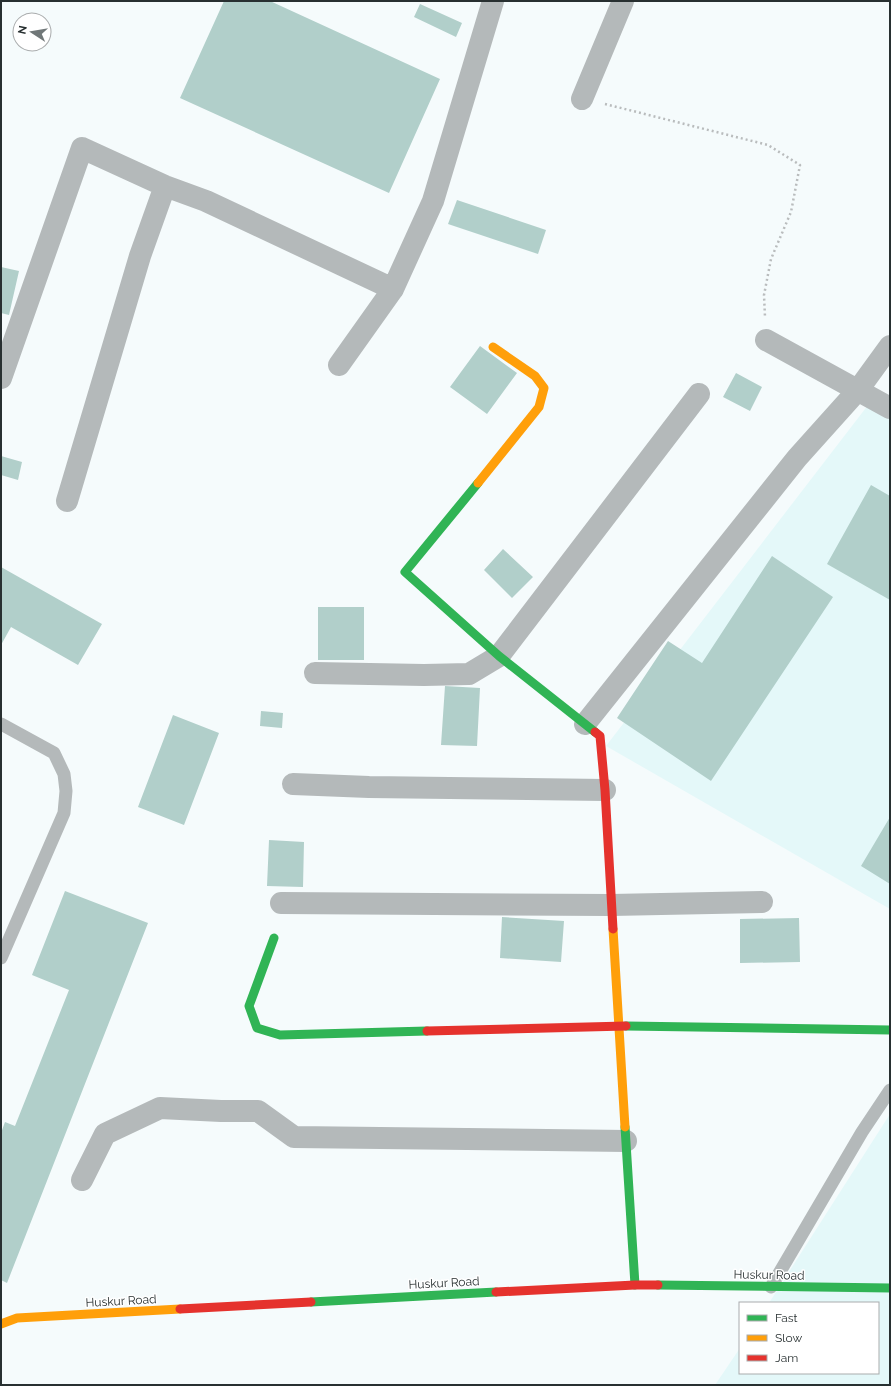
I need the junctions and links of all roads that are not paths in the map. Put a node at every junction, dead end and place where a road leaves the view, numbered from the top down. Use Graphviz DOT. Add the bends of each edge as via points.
graph roads {
  1 [pos="493,1"];
  2 [pos="623,1"];
  3 [pos="582,98"];
  4 [pos="165,186"];
  5 [pos="393,289"];
  6 [pos="766,340"];
  7 [pos="890,346"];
  8 [pos="493,347"];
  9 [pos="340,365"];
  10 [pos="1,378"];
  11 [pos="858,390"];
  12 [pos="699,394"];
  13 [pos="890,408"];
  14 [pos="67,500"];
  15 [pos="499,656"];
  16 [pos="315,673"];
  17 [pos="1,724"];
  18 [pos="585,724"];
  19 [pos="293,784"];
  20 [pos="605,790"];
  21 [pos="762,902"];
  22 [pos="281,903"];
  23 [pos="611,905"];
  24 [pos="274,938"];
  25 [pos="1,958"];
  26 [pos="619,1026"];
  27 [pos="890,1030"];
  28 [pos="890,1090"];
  29 [pos="626,1141"];
  30 [pos="82,1180"];
  31 [pos="635,1285"];
  32 [pos="771,1286"];
  33 [pos="890,1288"];
  34 [pos="1,1324"];
  1 -- 5 [label="street" via="433,201"];
  2 -- 3 [label="street"];
  4 -- 5 [label="street" via="206,201"];
  4 -- 10 [label="street" via="82,148"];
  4 -- 14 [label="street" via="140,256"];
  5 -- 9 [label="street"];
  6 -- 11 [label="street"];
  7 -- 11 [label="street"];
  8 -- 15 [label="street" via="535,376 544,388 539,408 406,572"];
  11 -- 13 [label="street"];
  11 -- 18 [label="street" via="797,458"];
  12 -- 15 [label="street"];
  15 -- 16 [label="street" via="469,674"];
  15 -- 18 [label="street"];
  17 -- 25 [label="lane" via="54,753 64,774 66,791 64,813"];
  18 -- 20 [label="street" via="600,736"];
  19 -- 20 [label="street" via="369,788"];
  20 -- 23 [label="street"];
  21 -- 23 [label="street"];
  22 -- 23 [label="street"];
  23 -- 26 [label="street"];
  24 -- 26 [label="street" via="249,1006 257,1028 280,1035"];
  26 -- 27 [label="street"];
  26 -- 29 [label="street"];
  28 -- 32 [label="lane" via="862,1132"];
  29 -- 30 [label="street" via="294,1137 258,1111 160,1108 105,1134"];
  29 -- 31 [label="street"];
  31 -- 32 [label="street, Huskur Road"];
  31 -- 34 [label="street, Huskur Road" via="17,1318"];
  32 -- 33 [label="street, Huskur Road"];
}
